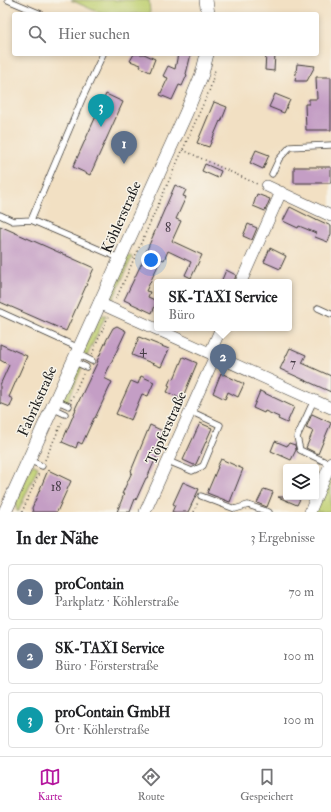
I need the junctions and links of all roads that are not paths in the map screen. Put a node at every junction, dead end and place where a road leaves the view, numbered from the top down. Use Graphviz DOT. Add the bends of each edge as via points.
graph roads {
  1 [pos="8,0"];
  2 [pos="206,0"];
  3 [pos="36,12"];
  4 [pos="208,12"];
  5 [pos="102,56"];
  6 [pos="206,56"];
  7 [pos="331,145"];
  8 [pos="272,174"];
  9 [pos="267,186"];
  10 [pos="281,192"];
  11 [pos="0,215"];
  12 [pos="331,216"];
  13 [pos="31,220"];
  14 [pos="120,258"];
  15 [pos="242,279"];
  16 [pos="99,303"];
  17 [pos="318,308"];
  18 [pos="0,312"];
  19 [pos="331,314"];
  20 [pos="154,328"];
  21 [pos="160,331"];
  22 [pos="220,331"];
  23 [pos="76,354"];
  24 [pos="212,355"];
  25 [pos="92,361"];
  26 [pos="86,367"];
  27 [pos="314,400"];
  28 [pos="53,404"];
  29 [pos="68,406"];
  30 [pos="331,408"];
  31 [pos="190,410"];
  32 [pos="65,414"];
  33 [pos="28,460"];
  34 [pos="168,461"];
  35 [pos="331,463"];
  36 [pos="42,466"];
  37 [pos="201,496"];
  38 [pos="5,512"];
  39 [pos="145,512"];
  40 [pos="269,512"];
  41 [pos="310,512"];
  1 -- 3 [label="lane"];
  2 -- 4 [label="street"];
  5 -- 13 [label="lane"];
  6 -- 14 [label="street, Köhlerstraße" via="186,113"];
  7 -- 8 [label="lane" via="290,147 279,159"];
  9 -- 10 [label="street"];
  10 -- 12 [label="street"];
  10 -- 15 [label="street"];
  11 -- 13 [label="lane" via="12,221"];
  13 -- 14 [label="lane"];
  14 -- 16 [label="street, Köhlerstraße"];
  16 -- 20 [label="street"];
  16 -- 23 [label="street, Fabrikstraße"];
  17 -- 19 [label="lane"];
  18 -- 23 [label="lane"];
  21 -- 24 [label="street"];
  22 -- 24 [label="street, Töpferstraße"];
  23 -- 25 [label="lane"];
  23 -- 26 [label="lane"];
  23 -- 28 [label="street, Fabrikstraße"];
  24 -- 27 [label="street"];
  24 -- 31 [label="street, Töpferstraße"];
  27 -- 30 [label="street"];
  27 -- 35 [label="lane" via="297,437 300,450"];
  28 -- 29 [label="lane"];
  28 -- 32 [label="lane"];
  28 -- 33 [label="street, Fabrikstraße"];
  31 -- 34 [label="street, Töpferstraße"];
  31 -- 34 [label="lane" via="220,425 203,466 192,471"];
  33 -- 36 [label="lane"];
  33 -- 38 [label="street, Fabrikstraße"];
  34 -- 39 [label="street, Töpferstraße"];
  35 -- 41 [label="street"];
  37 -- 40 [label="lane" via="235,509 248,505"];
}
